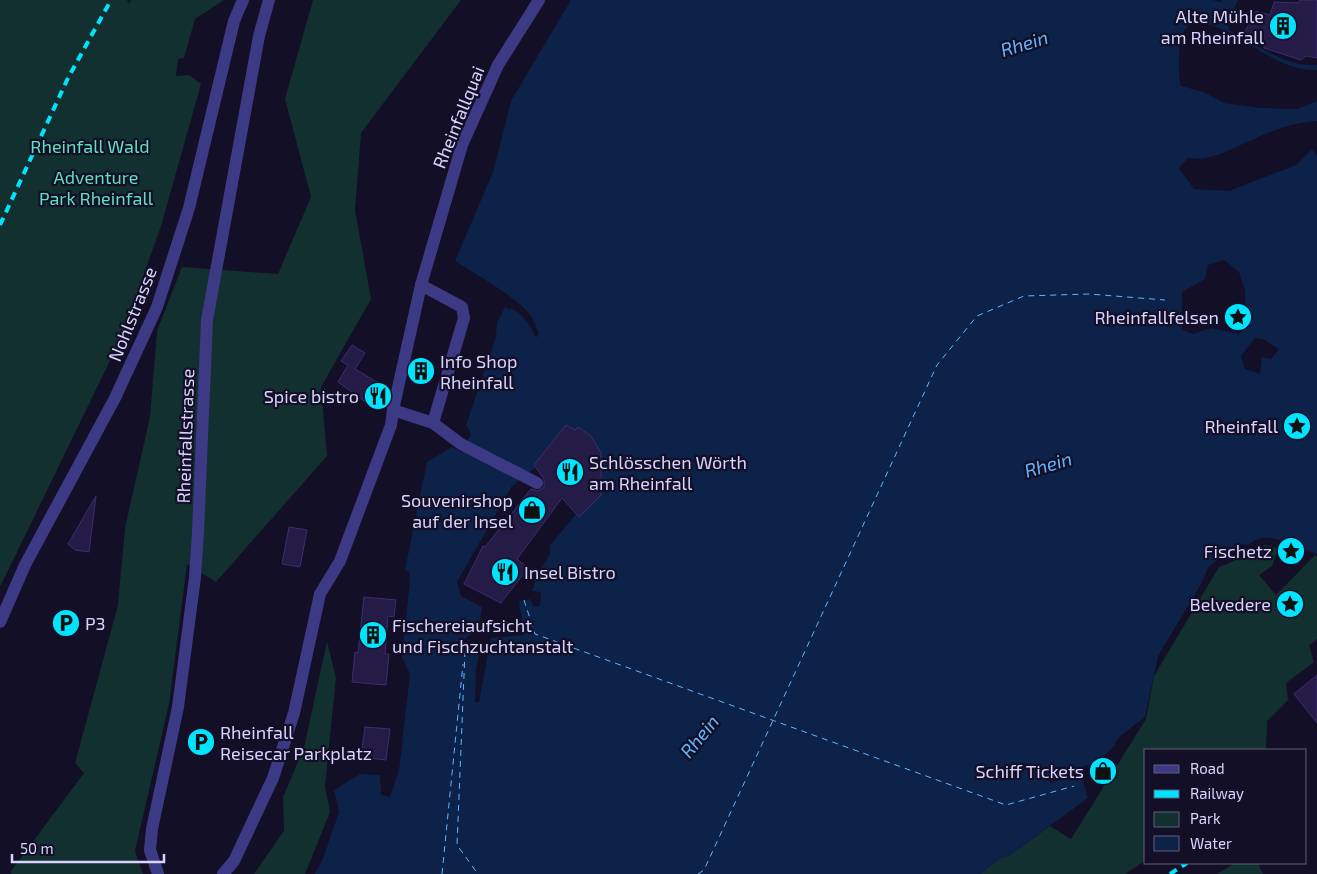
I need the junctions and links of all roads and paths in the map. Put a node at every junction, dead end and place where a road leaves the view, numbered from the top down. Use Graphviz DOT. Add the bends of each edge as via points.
graph roads {
  1 [pos="243,0"];
  2 [pos="269,0"];
  3 [pos="539,0"];
  4 [pos="421,285"];
  5 [pos="393,410"];
  6 [pos="433,423"];
  7 [pos="537,483"];
  8 [pos="0,622"];
  9 [pos="158,874"];
  10 [pos="223,874"];
  1 -- 8 [label="street, Nohlstrasse" via="234,21 189,208 157,306 115,398 25,565"];
  2 -- 9 [label="street, Rheinfallstrasse" via="259,36 207,320 195,577 178,707 152,829 150,850"];
  3 -- 4 [label="street, Rheinfallquai" via="498,65 462,145"];
  4 -- 5 [label="street, Rheinfallquai"];
  4 -- 6 [label="street" via="462,307 464,312"];
  5 -- 6 [label="street"];
  5 -- 10 [label="street, Rheinfallquai" via="391,426 340,561 320,594 294,713 273,778 234,861"];
  6 -- 7 [label="street" via="461,444"];
}
